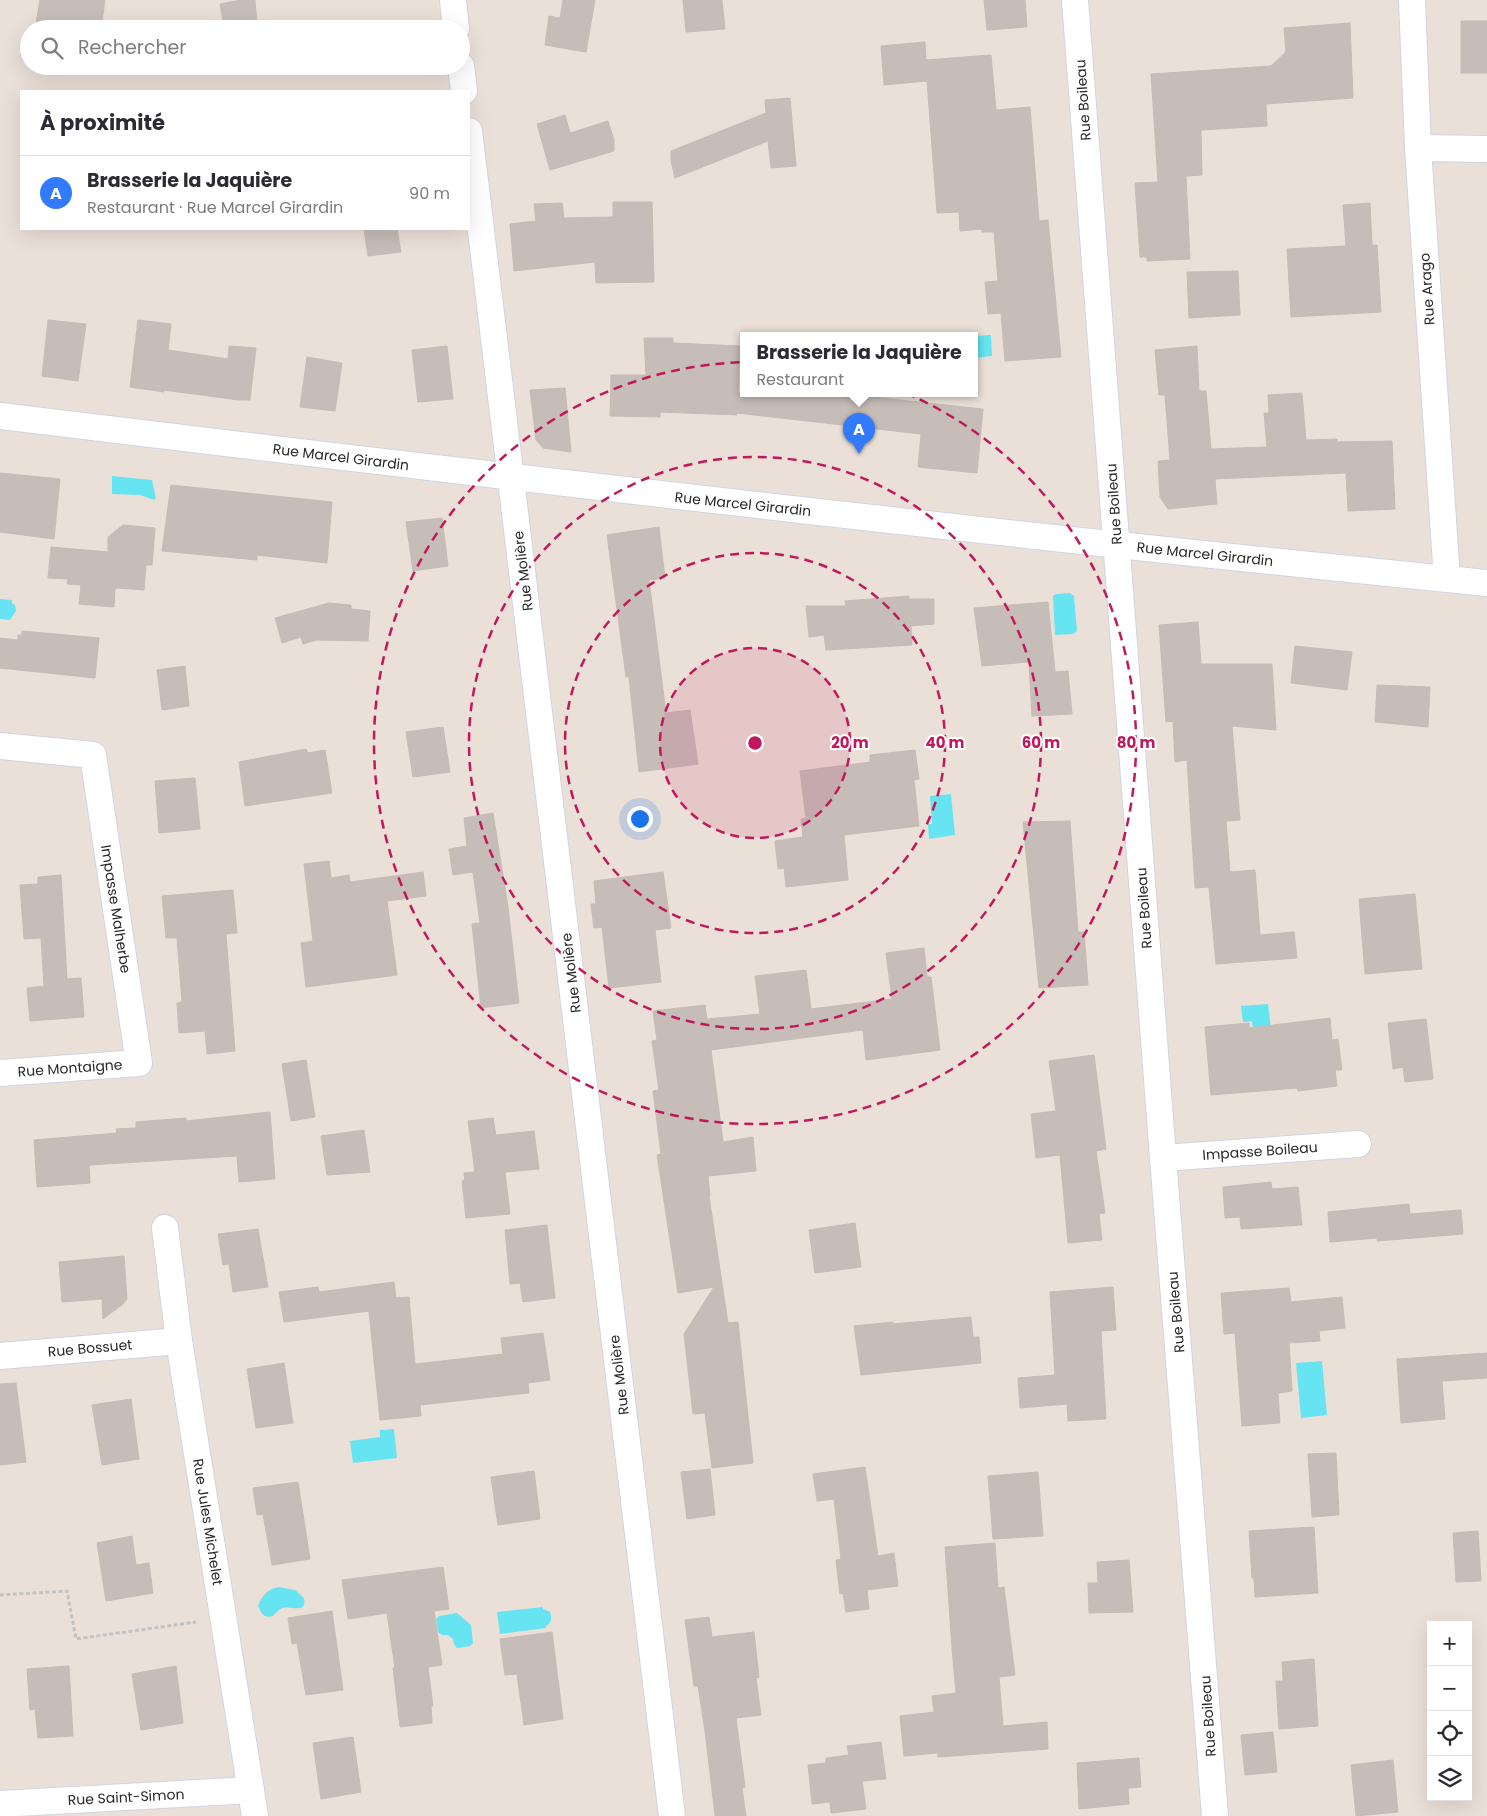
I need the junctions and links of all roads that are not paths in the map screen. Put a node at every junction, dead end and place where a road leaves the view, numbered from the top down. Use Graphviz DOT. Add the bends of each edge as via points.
graph roads {
  1 [pos="453,0"];
  2 [pos="1075,0"];
  3 [pos="1412,0"];
  4 [pos="455,20"];
  5 [pos="462,75"];
  6 [pos="464,90"];
  7 [pos="1418,148"];
  8 [pos="470,149"];
  9 [pos="1487,149"];
  10 [pos="0,416"];
  11 [pos="512,478"];
  12 [pos="1117,545"];
  13 [pos="1446,579"];
  14 [pos="1487,583"];
  15 [pos="0,746"];
  16 [pos="139,1063"];
  17 [pos="0,1073"];
  18 [pos="1358,1144"];
  19 [pos="1163,1158"];
  20 [pos="165,1228"];
  21 [pos="179,1341"];
  22 [pos="0,1356"];
  23 [pos="251,1790"];
  24 [pos="0,1804"];
  25 [pos="255,1816"];
  26 [pos="672,1816"];
  27 [pos="1215,1816"];
  1 -- 4 [label="street"];
  2 -- 12 [label="street, Rue Boileau"];
  3 -- 7 [label="street, Rue Arago"];
  5 -- 6 [label="street"];
  7 -- 9 [label="street"];
  7 -- 13 [label="street, Rue Arago"];
  8 -- 11 [label="street, Rue Molière"];
  10 -- 11 [label="street, Rue Marcel Girardin"];
  11 -- 12 [label="street, Rue Marcel Girardin"];
  11 -- 26 [label="street, Rue Molière"];
  12 -- 13 [label="street, Rue Marcel Girardin"];
  12 -- 19 [label="street, Rue Boileau"];
  13 -- 14 [label="street, Rue Marcel Girardin"];
  15 -- 16 [label="street, Impasse Malherbe" via="93,755"];
  16 -- 17 [label="street, Rue Montaigne"];
  18 -- 19 [label="street, Impasse Boileau"];
  19 -- 27 [label="street, Rue Boileau"];
  20 -- 21 [label="street, Rue Jules Michelet"];
  21 -- 22 [label="street, Rue Bossuet"];
  21 -- 23 [label="street, Rue Jules Michelet"];
  23 -- 24 [label="street, Rue Saint-Simon"];
  23 -- 25 [label="street, Rue Jules Michelet"];
}
